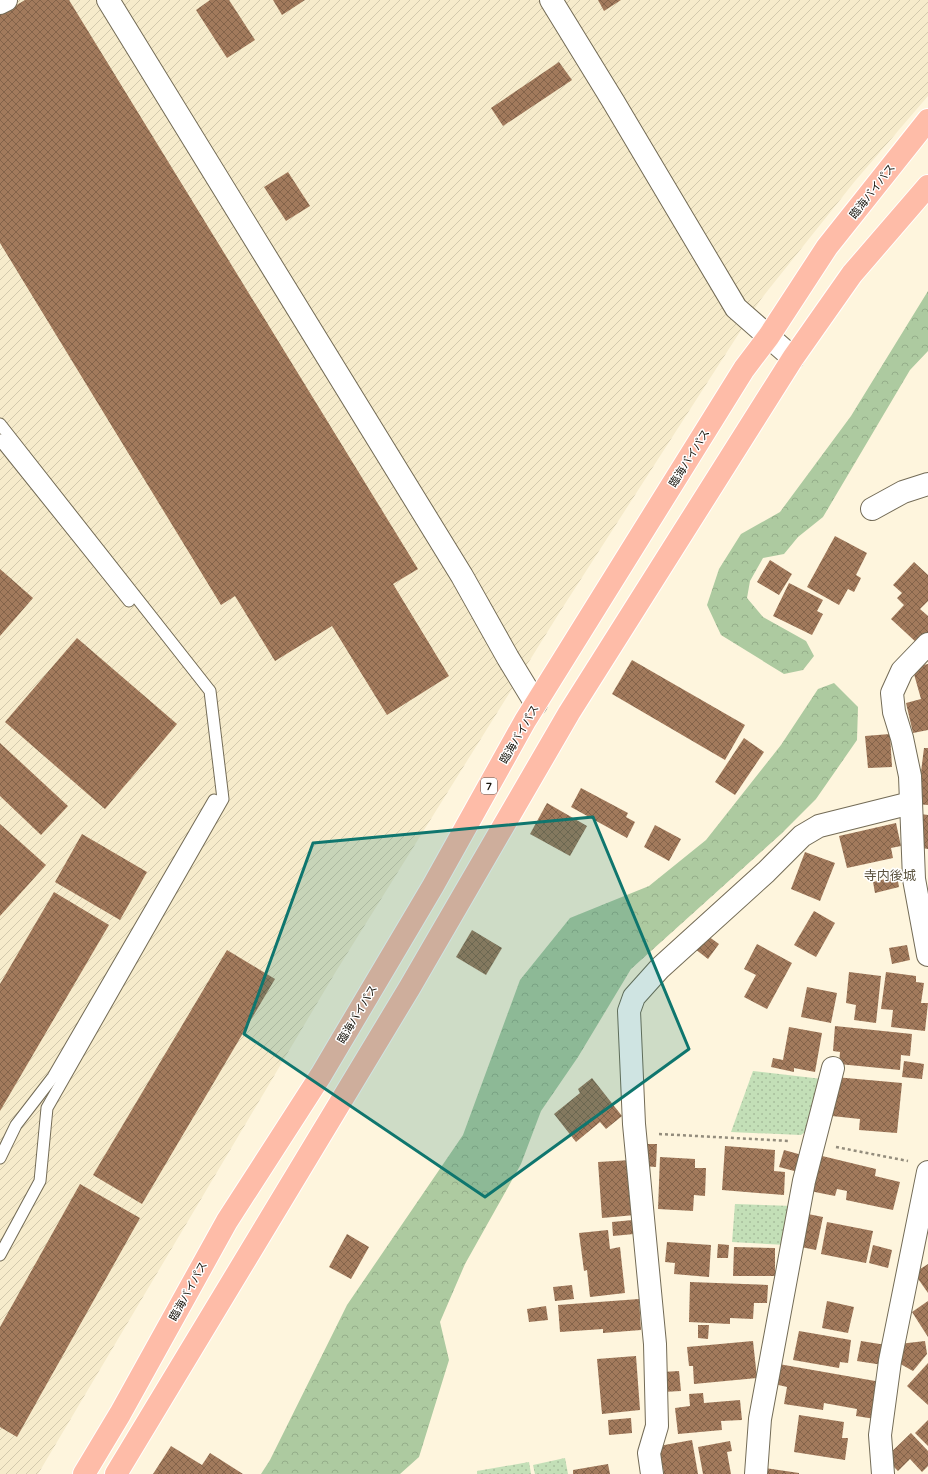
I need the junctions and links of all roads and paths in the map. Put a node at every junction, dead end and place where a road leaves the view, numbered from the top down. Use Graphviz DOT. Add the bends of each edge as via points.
graph roads {
  1 [pos="6,0"];
  2 [pos="108,0"];
  3 [pos="551,0"];
  4 [pos="0,3"];
  5 [pos="928,120"];
  6 [pos="928,186"];
  7 [pos="769,336"];
  8 [pos="793,358"];
  9 [pos="0,424"];
  10 [pos="0,440"];
  11 [pos="928,484"];
  12 [pos="872,509"];
  13 [pos="928,644"];
  14 [pos="536,704"];
  15 [pos="911,803"];
  16 [pos="928,955"];
  17 [pos="833,1068"];
  18 [pos="635,1133"];
  19 [pos="814,1142"];
  20 [pos="0,1158"];
  21 [pos="920,1167"];
  22 [pos="0,1255"];
  23 [pos="84,1474"];
  24 [pos="116,1474"];
  25 [pos="652,1474"];
  26 [pos="756,1474"];
  27 [pos="882,1474"];
  1 -- 4 [label="street"];
  2 -- 14 [label="street" via="462,576"];
  3 -- 7 [label="street" via="736,308"];
  5 -- 7 [label="highway, 臨海バイパス / 7" via="827,247"];
  6 -- 8 [label="highway" via="852,274"];
  7 -- 8 [label="street"];
  7 -- 14 [label="highway, 臨海バイパス / 7" via="744,369"];
  8 -- 24 [label="highway" via="569,713 410,987"];
  9 -- 22 [label="lane" via="210,691 223,799 48,1108 40,1181"];
  10 -- 20 [label="lane" via="202,692 218,794 53,1077 16,1125"];
  11 -- 12 [label="street" via="903,492"];
  13 -- 15 [label="street" via="902,671 892,693 894,712 910,776"];
  14 -- 23 [label="highway, 臨海バイパス / 7" via="325,1069 227,1221"];
  15 -- 16 [label="street" via="914,879"];
  15 -- 18 [label="street" via="819,826 802,836 660,968 634,997 629,1011"];
  17 -- 19 [label="street"];
  18 -- 19 [label="path"];
  18 -- 25 [label="street" via="655,1344 657,1426 649,1453"];
  19 -- 21 [label="path"];
  19 -- 26 [label="street" via="804,1181 760,1419"];
  21 -- 27 [label="street" via="880,1435"];
}
